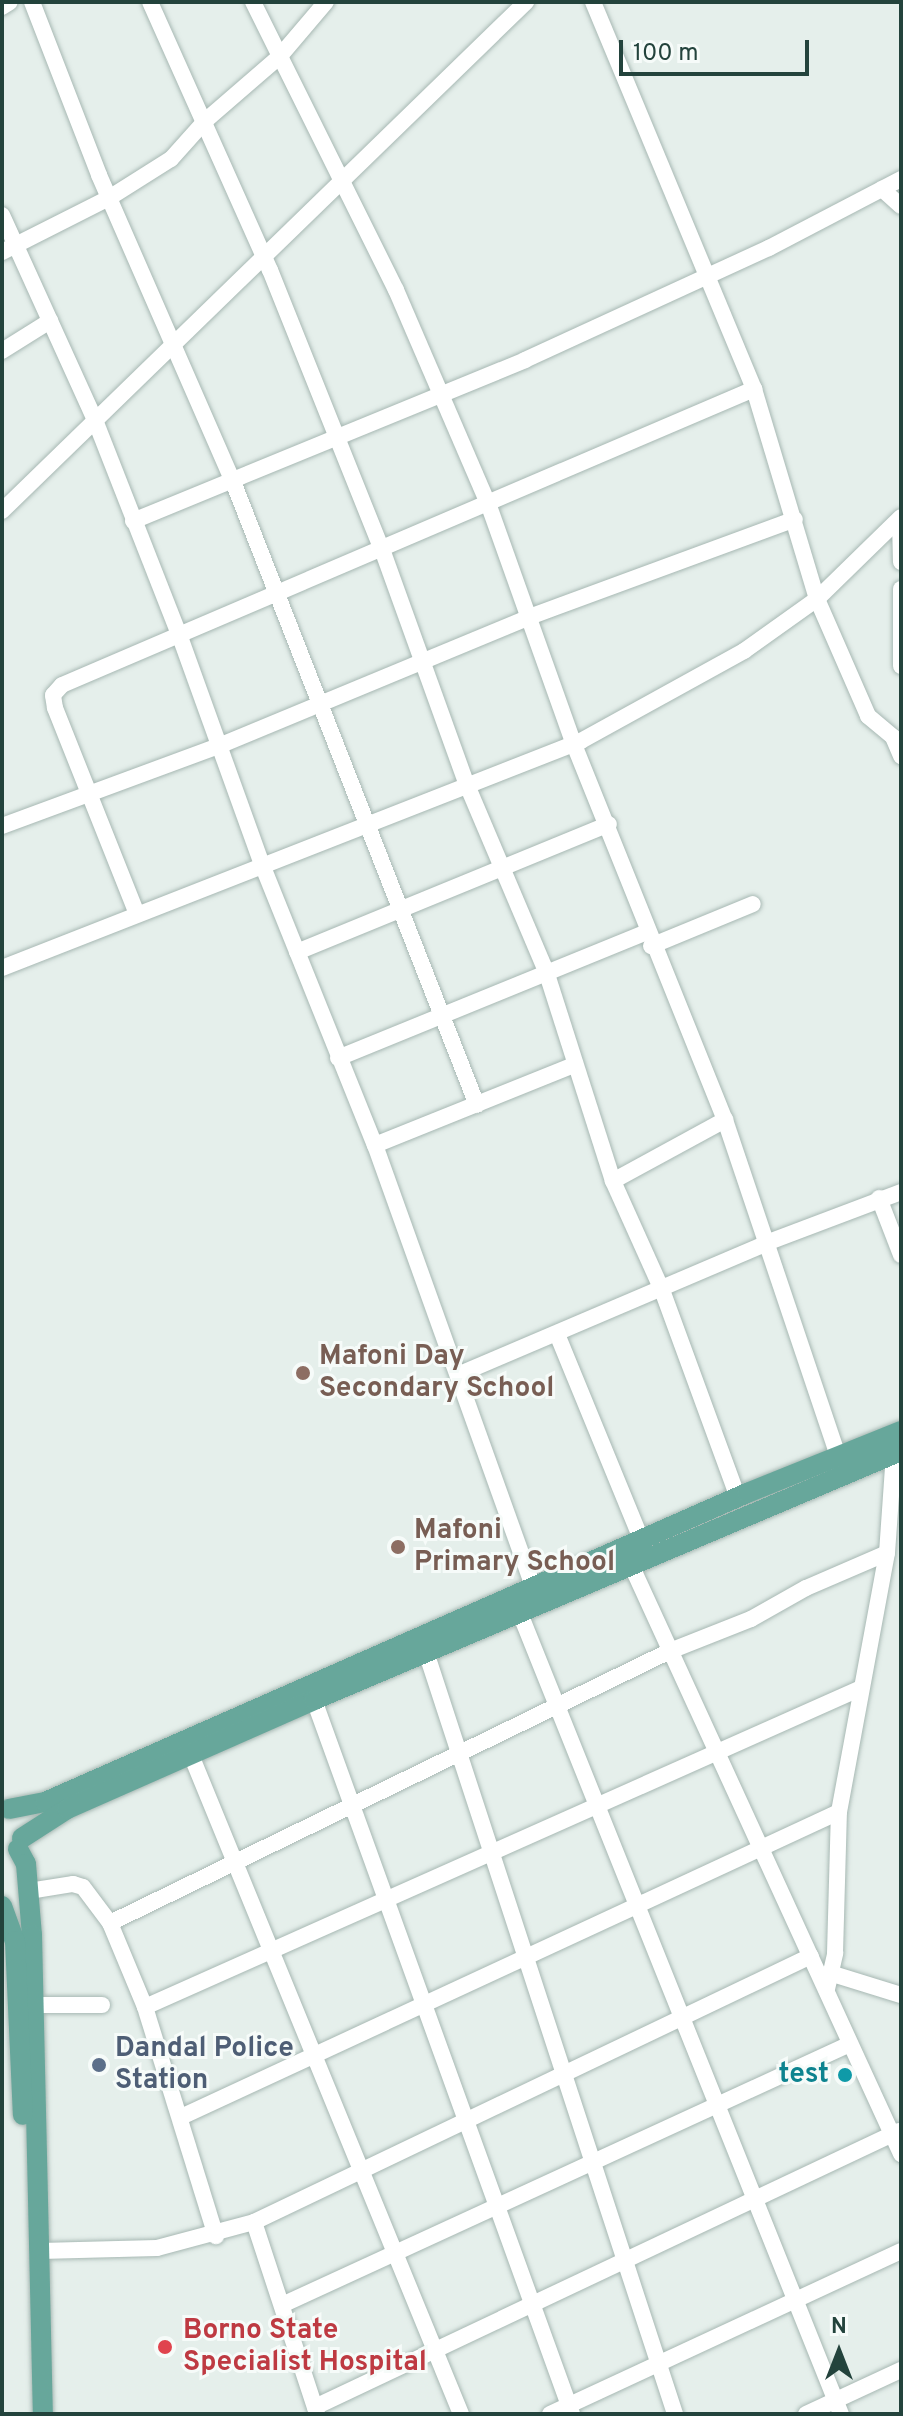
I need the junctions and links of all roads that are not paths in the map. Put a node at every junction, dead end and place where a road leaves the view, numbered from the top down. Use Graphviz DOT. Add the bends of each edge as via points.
graph roads {
  1 [pos="10,2"];
  2 [pos="32,2"];
  3 [pos="150,2"];
  4 [pos="253,2"];
  5 [pos="326,2"];
  6 [pos="526,2"];
  7 [pos="593,2"];
  8 [pos="2,7"];
  9 [pos="280,56"];
  10 [pos="205,121"];
  11 [pos="901,179"];
  12 [pos="342,181"];
  13 [pos="882,189"];
  14 [pos="109,198"];
  15 [pos="901,206"];
  16 [pos="2,215"];
  17 [pos="9,248"];
  18 [pos="265,261"];
  19 [pos="705,277"];
  20 [pos="50,321"];
  21 [pos="174,349"];
  22 [pos="2,351"];
  23 [pos="754,389"];
  24 [pos="439,397"];
  25 [pos="95,420"];
  26 [pos="337,439"];
  27 [pos="232,479"];
  28 [pos="489,506"];
  29 [pos="2,511"];
  30 [pos="900,518"];
  31 [pos="795,519"];
  32 [pos="133,521"];
  33 [pos="383,552"];
  34 [pos="901,562"];
  35 [pos="901,589"];
  36 [pos="275,595"];
  37 [pos="817,599"];
  38 [pos="532,616"];
  39 [pos="179,634"];
  40 [pos="421,662"];
  41 [pos="901,666"];
  42 [pos="319,702"];
  43 [pos="573,742"];
  44 [pos="221,745"];
  45 [pos="901,756"];
  46 [pos="467,785"];
  47 [pos="91,793"];
  48 [pos="369,824"];
  49 [pos="609,824"];
  50 [pos="2,826"];
  51 [pos="263,867"];
  52 [pos="504,871"];
  53 [pos="753,904"];
  54 [pos="403,907"];
  55 [pos="137,914"];
  56 [pos="649,939"];
  57 [pos="297,952"];
  58 [pos="2,968"];
  59 [pos="546,971"];
  60 [pos="442,1016"];
  61 [pos="338,1058"];
  62 [pos="574,1065"];
  63 [pos="477,1105"];
  64 [pos="725,1120"];
  65 [pos="375,1145"];
  66 [pos="613,1181"];
  67 [pos="901,1192"];
  68 [pos="879,1198"];
  69 [pos="769,1242"];
  70 [pos="901,1255"];
  71 [pos="662,1290"];
  72 [pos="557,1334"];
  73 [pos="460,1374"];
  74 [pos="901,1431"];
  75 [pos="897,1453"];
  76 [pos="838,1456"];
  77 [pos="738,1498"];
  78 [pos="632,1552"];
  79 [pos="887,1553"];
  80 [pos="533,1586"];
  81 [pos="519,1611"];
  82 [pos="670,1651"];
  83 [pos="426,1652"];
  84 [pos="861,1688"];
  85 [pos="314,1700"];
  86 [pos="556,1707"];
  87 [pos="714,1752"];
  88 [pos="459,1754"];
  89 [pos="191,1755"];
  90 [pos="595,1805"];
  91 [pos="353,1806"];
  92 [pos="6,1808"];
  93 [pos="839,1812"];
  94 [pos="14,1849"];
  95 [pos="758,1851"];
  96 [pos="491,1852"];
  97 [pos="236,1863"];
  98 [pos="29,1891"];
  99 [pos="386,1899"];
  100 [pos="2,1906"];
  101 [pos="635,1907"];
  102 [pos="110,1923"];
  103 [pos="271,1950"];
  104 [pos="811,1956"];
  105 [pos="526,1958"];
  106 [pos="830,1982"];
  107 [pos="901,1995"];
  108 [pos="425,2004"];
  109 [pos="34,2005"];
  110 [pos="102,2005"];
  111 [pos="145,2007"];
  112 [pos="679,2020"];
  113 [pos="850,2044"];
  114 [pos="315,2055"];
  115 [pos="565,2075"];
  116 [pos="714,2107"];
  117 [pos="181,2117"];
  118 [pos="466,2119"];
  119 [pos="896,2132"];
  120 [pos="901,2154"];
  121 [pos="593,2162"];
  122 [pos="359,2171"];
  123 [pos="754,2201"];
  124 [pos="496,2207"];
  125 [pos="254,2222"];
  126 [pos="216,2236"];
  127 [pos="40,2251"];
  128 [pos="901,2251"];
  129 [pos="394,2253"];
  130 [pos="626,2260"];
  131 [pos="794,2299"];
  132 [pos="533,2304"];
  133 [pos="282,2305"];
  134 [pos="434,2351"];
  135 [pos="660,2363"];
  136 [pos="901,2370"];
  137 [pos="839,2407"];
  138 [pos="570,2409"];
  139 [pos="316,2411"];
  140 [pos="29,2414"];
  141 [pos="43,2414"];
  142 [pos="461,2414"];
  143 [pos="550,2414"];
  144 [pos="675,2414"];
  145 [pos="806,2414"];
  1 -- 8 [label="street"];
  2 -- 14 [label="street"];
  3 -- 10 [label="street"];
  4 -- 9 [label="street"];
  5 -- 9 [label="street"];
  6 -- 12 [label="street"];
  7 -- 19 [label="street"];
  9 -- 10 [label="street"];
  9 -- 12 [label="street"];
  10 -- 14 [label="street" via="171,159"];
  10 -- 18 [label="street"];
  11 -- 13 [label="street"];
  12 -- 18 [label="street"];
  12 -- 24 [label="street" via="396,290"];
  13 -- 15 [label="street"];
  13 -- 19 [label="street"];
  14 -- 17 [label="street"];
  14 -- 21 [label="street"];
  16 -- 17 [label="street"];
  17 -- 20 [label="street"];
  18 -- 21 [label="street"];
  18 -- 26 [label="street"];
  19 -- 23 [label="street"];
  19 -- 24 [label="street"];
  20 -- 22 [label="street"];
  20 -- 25 [label="street"];
  21 -- 25 [label="street"];
  21 -- 27 [label="street"];
  23 -- 28 [label="street"];
  23 -- 31 [label="street"];
  24 -- 26 [label="street"];
  24 -- 28 [label="street"];
  25 -- 29 [label="street"];
  25 -- 32 [label="street"];
  26 -- 27 [label="street"];
  26 -- 33 [label="street"];
  27 -- 32 [label="street"];
  27 -- 36 [label="street"];
  28 -- 33 [label="street"];
  28 -- 38 [label="street"];
  30 -- 34 [label="street"];
  30 -- 37 [label="street"];
  31 -- 37 [label="street"];
  31 -- 38 [label="street"];
  32 -- 39 [label="street"];
  33 -- 36 [label="street"];
  33 -- 40 [label="street"];
  35 -- 41 [label="street"];
  36 -- 39 [label="street"];
  36 -- 42 [label="street"];
  37 -- 43 [label="street" via="744,651"];
  37 -- 45 [label="street" via="868,716 893,737"];
  38 -- 40 [label="street"];
  38 -- 43 [label="street"];
  39 -- 44 [label="street"];
  39 -- 47 [label="street" via="62,685 53,695"];
  40 -- 42 [label="street"];
  40 -- 46 [label="street"];
  42 -- 44 [label="street"];
  42 -- 48 [label="street"];
  43 -- 46 [label="street"];
  43 -- 49 [label="street"];
  44 -- 47 [label="street"];
  44 -- 51 [label="street"];
  46 -- 48 [label="street"];
  46 -- 52 [label="street"];
  47 -- 50 [label="street"];
  47 -- 55 [label="street"];
  48 -- 51 [label="street"];
  48 -- 54 [label="street"];
  49 -- 52 [label="street"];
  49 -- 56 [label="street"];
  51 -- 55 [label="street"];
  51 -- 57 [label="street"];
  52 -- 54 [label="street"];
  52 -- 59 [label="street"];
  53 -- 56 [label="street"];
  54 -- 57 [label="street"];
  54 -- 60 [label="street"];
  55 -- 58 [label="street"];
  56 -- 59 [label="street"];
  56 -- 64 [label="street"];
  57 -- 61 [label="street"];
  59 -- 60 [label="street"];
  59 -- 62 [label="street"];
  60 -- 61 [label="street"];
  60 -- 63 [label="street"];
  61 -- 65 [label="street"];
  62 -- 63 [label="street"];
  62 -- 66 [label="street"];
  63 -- 65 [label="street"];
  64 -- 66 [label="street"];
  64 -- 69 [label="street"];
  65 -- 73 [label="street"];
  66 -- 71 [label="street"];
  67 -- 68 [label="street"];
  68 -- 69 [label="street"];
  68 -- 70 [label="street"];
  69 -- 71 [label="street"];
  69 -- 76 [label="street"];
  71 -- 72 [label="street"];
  71 -- 77 [label="street"];
  72 -- 73 [label="street"];
  72 -- 78 [label="street"];
  73 -- 80 [label="street"];
  74 -- 76 [label="main road"];
  75 -- 78 [label="main road"];
  75 -- 79 [label="street"];
  76 -- 77 [label="main road"];
  77 -- 78 [label="main road"];
  78 -- 80 [label="main road"];
  78 -- 81 [label="main road"];
  78 -- 82 [label="street"];
  79 -- 82 [label="street" via="751,1619"];
  79 -- 84 [label="street"];
  80 -- 92 [label="main road" via="45,1802"];
  81 -- 83 [label="main road"];
  81 -- 86 [label="street"];
  82 -- 86 [label="street"];
  82 -- 87 [label="street"];
  83 -- 85 [label="main road"];
  83 -- 88 [label="street"];
  84 -- 87 [label="street"];
  84 -- 93 [label="street"];
  85 -- 89 [label="main road"];
  85 -- 91 [label="street"];
  86 -- 88 [label="street"];
  86 -- 90 [label="street"];
  87 -- 90 [label="street"];
  87 -- 95 [label="street"];
  88 -- 91 [label="street"];
  88 -- 96 [label="street"];
  89 -- 94 [label="main road" via="67,1809"];
  89 -- 97 [label="street"];
  90 -- 96 [label="street"];
  90 -- 101 [label="street"];
  91 -- 97 [label="street"];
  91 -- 99 [label="street"];
  92 -- 94 [label="main road" via="22,1827"];
  93 -- 95 [label="street"];
  93 -- 106 [label="street"];
  94 -- 98 [label="main road"];
  95 -- 101 [label="street"];
  95 -- 104 [label="street"];
  96 -- 99 [label="street"];
  96 -- 105 [label="street"];
  97 -- 102 [label="street"];
  97 -- 103 [label="street"];
  98 -- 102 [label="street" via="83,1887"];
  98 -- 109 [label="main road"];
  99 -- 103 [label="street"];
  99 -- 108 [label="street"];
  100 -- 140 [label="main road" via="15,1941 19,2004"];
  101 -- 105 [label="street"];
  101 -- 112 [label="street"];
  102 -- 111 [label="street"];
  103 -- 111 [label="street"];
  103 -- 114 [label="street"];
  104 -- 106 [label="street"];
  104 -- 112 [label="street"];
  105 -- 108 [label="street"];
  105 -- 115 [label="street"];
  106 -- 107 [label="street"];
  106 -- 113 [label="street"];
  108 -- 114 [label="street"];
  108 -- 118 [label="street"];
  109 -- 110 [label="street"];
  109 -- 127 [label="main road"];
  111 -- 117 [label="street"];
  112 -- 115 [label="street"];
  112 -- 116 [label="street"];
  113 -- 116 [label="street"];
  113 -- 119 [label="street"];
  114 -- 117 [label="street"];
  114 -- 122 [label="street"];
  115 -- 118 [label="street"];
  115 -- 121 [label="street"];
  116 -- 121 [label="street"];
  116 -- 123 [label="street"];
  117 -- 126 [label="street"];
  118 -- 122 [label="street"];
  118 -- 124 [label="street"];
  119 -- 120 [label="street"];
  119 -- 123 [label="street"];
  121 -- 124 [label="street"];
  121 -- 130 [label="street"];
  122 -- 125 [label="street"];
  122 -- 129 [label="street"];
  123 -- 130 [label="street"];
  123 -- 131 [label="street"];
  124 -- 129 [label="street"];
  124 -- 132 [label="street"];
  125 -- 126 [label="street"];
  125 -- 133 [label="street"];
  126 -- 127 [label="street" via="157,2248"];
  127 -- 141 [label="main road"];
  128 -- 131 [label="street"];
  129 -- 133 [label="street"];
  129 -- 134 [label="street"];
  130 -- 132 [label="street"];
  130 -- 135 [label="street"];
  131 -- 135 [label="street"];
  131 -- 137 [label="street"];
  132 -- 134 [label="street"];
  132 -- 138 [label="street"];
  133 -- 139 [label="street"];
  134 -- 139 [label="street"];
  134 -- 142 [label="street"];
  135 -- 138 [label="street"];
  135 -- 144 [label="street"];
  136 -- 137 [label="street"];
  137 -- 145 [label="street"];
  138 -- 143 [label="street"];
}
